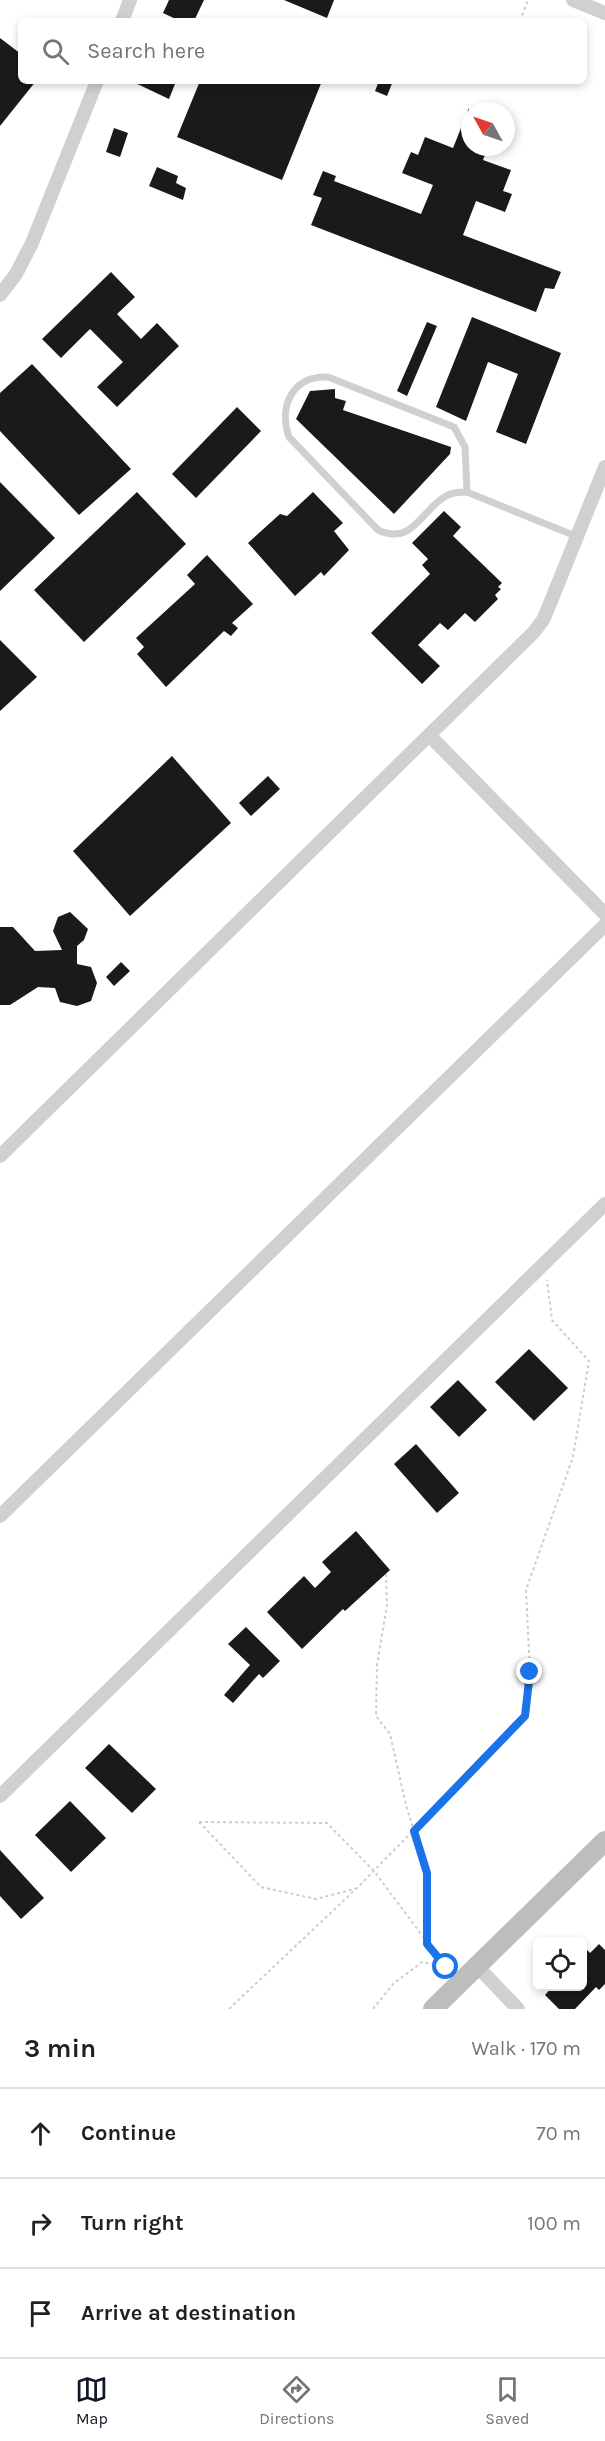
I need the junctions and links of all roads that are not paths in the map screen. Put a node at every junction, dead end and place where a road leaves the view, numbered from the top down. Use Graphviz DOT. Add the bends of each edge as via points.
graph roads {
  1 [pos="130,0"];
  2 [pos="573,0"];
  3 [pos="605,13"];
  4 [pos="123,18"];
  5 [pos="97,84"];
  6 [pos="0,295"];
  7 [pos="605,467"];
  8 [pos="467,492"];
  9 [pos="578,537"];
  10 [pos="430,736"];
  11 [pos="605,914"];
  12 [pos="605,925"];
  13 [pos="0,1156"];
  14 [pos="605,1204"];
  15 [pos="0,1516"];
  16 [pos="0,1796"];
  17 [pos="605,1841"];
  18 [pos="477,1966"];
  19 [pos="434,2009"];
  20 [pos="518,2009"];
  1 -- 4 [label="street"];
  2 -- 3 [label="street"];
  5 -- 6 [label="street" via="28,252"];
  7 -- 9 [label="street"];
  8 -- 8 [label="lane" via="448,495 403,533 390,536 378,530 289,437 285,418 292,394 307,379 328,377 454,427 465,447"];
  8 -- 9 [label="lane"];
  9 -- 10 [label="street" via="543,620"];
  10 -- 11 [label="street"];
  10 -- 13 [label="street"];
  12 -- 15 [label="street"];
  14 -- 16 [label="street"];
  17 -- 18 [label="main road"];
  18 -- 19 [label="main road"];
  18 -- 20 [label="street"];
}
